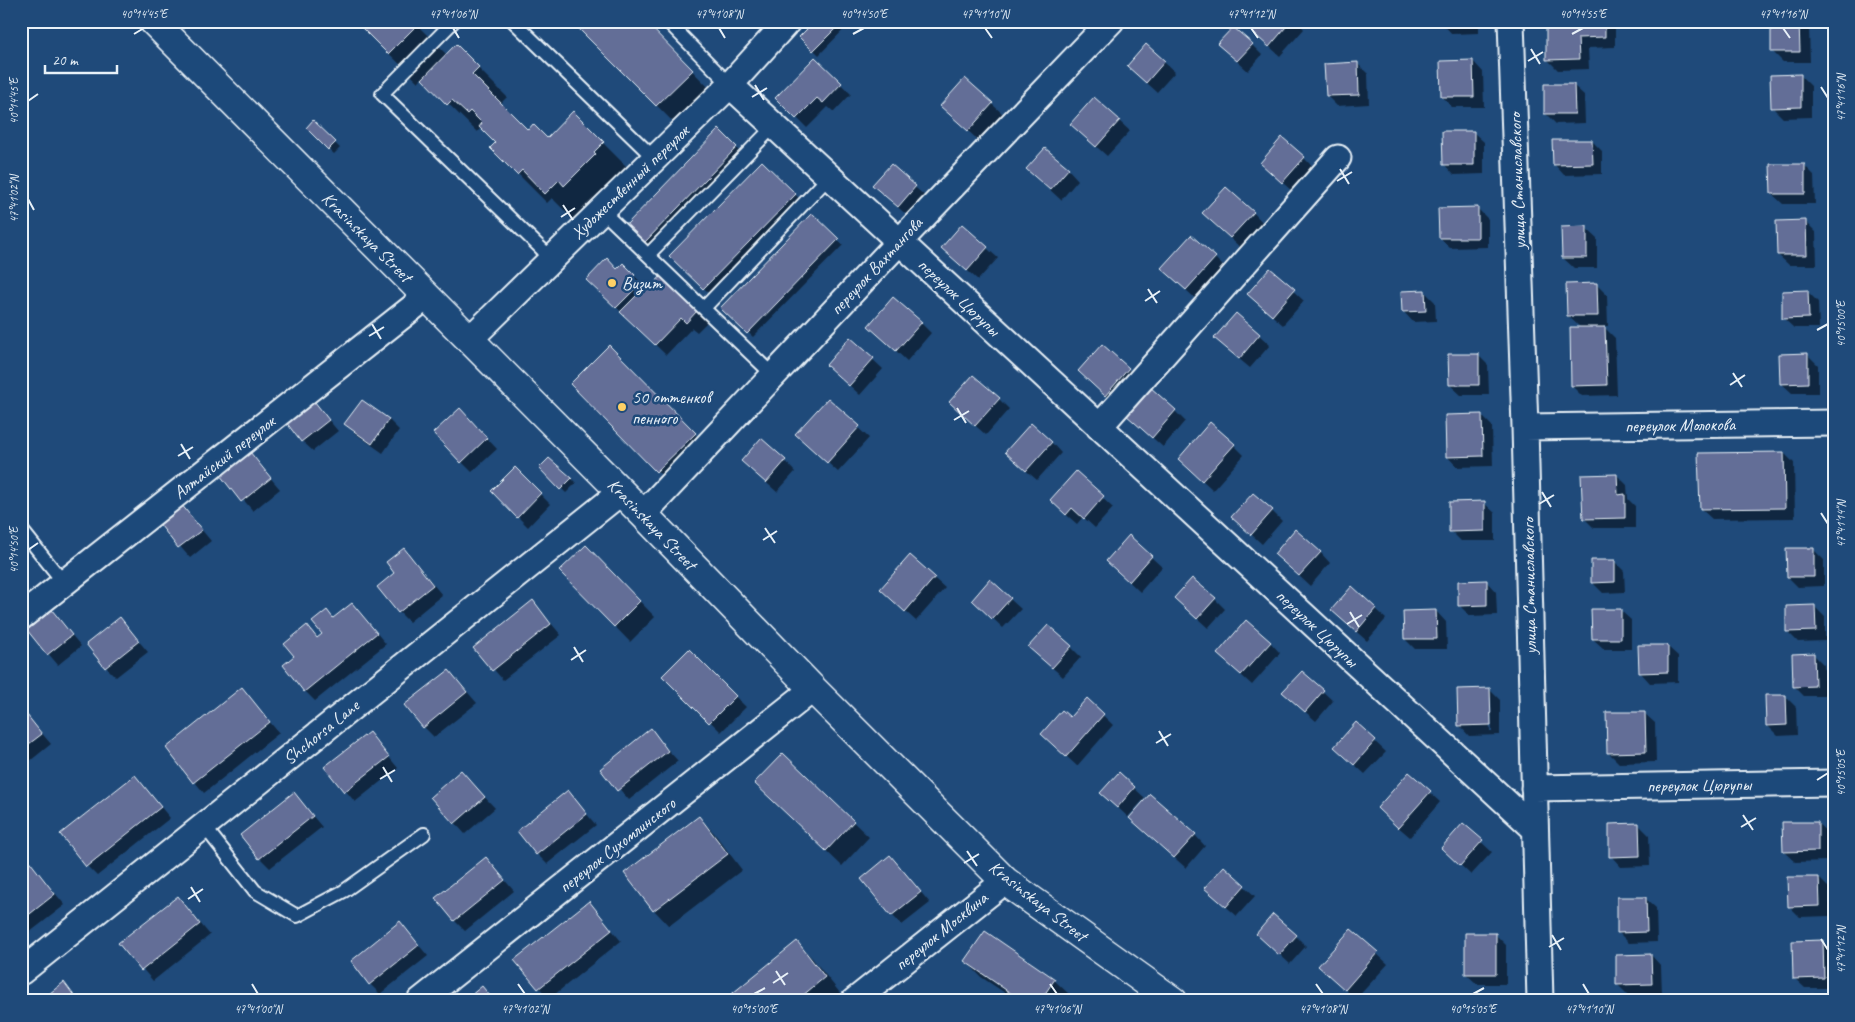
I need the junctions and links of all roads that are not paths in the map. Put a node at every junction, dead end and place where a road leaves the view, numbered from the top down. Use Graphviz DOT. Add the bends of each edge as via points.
graph roads {
  1 [pos="154,21"];
  2 [pos="454,21"];
  3 [pos="513,21"];
  4 [pos="667,21"];
  5 [pos="1112,21"];
  6 [pos="1511,21"];
  7 [pos="779,27"];
  8 [pos="730,85"];
  9 [pos="774,126"];
  10 [pos="654,158"];
  11 [pos="1338,158"];
  12 [pos="829,177"];
  13 [pos="602,210"];
  14 [pos="899,242"];
  15 [pos="648,255"];
  16 [pos="552,259"];
  17 [pos="426,297"];
  18 [pos="704,308"];
  19 [pos="469,340"];
  20 [pos="773,375"];
  21 [pos="1834,424"];
  22 [pos="1099,427"];
  23 [pos="1525,427"];
  24 [pos="621,492"];
  25 [pos="643,514"];
  26 [pos="21,529"];
  27 [pos="64,583"];
  28 [pos="21,617"];
  29 [pos="813,689"];
  30 [pos="1834,782"];
  31 [pos="1534,788"];
  32 [pos="204,826"];
  33 [pos="1535,829"];
  34 [pos="424,834"];
  35 [pos="1005,880"];
  36 [pos="21,972"];
  37 [pos="420,1001"];
  38 [pos="854,1001"];
  39 [pos="1173,1001"];
  40 [pos="1540,1001"];
  1 -- 17 [label="main road, Krasinskaya Street"];
  2 -- 16 [label="lane" via="382,94"];
  3 -- 10 [label="lane"];
  4 -- 8 [label="lane"];
  5 -- 14 [label="street, переулок Вахтангова"];
  6 -- 23 [label="street, улица Станиславского"];
  7 -- 8 [label="street, Художественный переулок"];
  8 -- 9 [label="street, переулок Цюрупы"];
  8 -- 10 [label="street, Художественный переулок"];
  9 -- 12 [label="street, переулок Цюрупы"];
  9 -- 15 [label="lane"];
  10 -- 13 [label="street, Художественный переулок"];
  11 -- 22 [label="street"];
  12 -- 14 [label="street, переулок Цюрупы"];
  12 -- 18 [label="lane"];
  13 -- 15 [label="lane"];
  13 -- 16 [label="street, Художественный переулок"];
  14 -- 20 [label="street, переулок Вахтангова"];
  14 -- 22 [label="street, переулок Цюрупы"];
  15 -- 18 [label="lane"];
  16 -- 19 [label="street, Художественный переулок"];
  17 -- 19 [label="main road, Krasinskaya Street"];
  17 -- 27 [label="street, Алтайский переулок"];
  18 -- 20 [label="lane"];
  19 -- 24 [label="main road, Krasinskaya Street"];
  20 -- 25 [label="street, переулок Вахтангова"];
  21 -- 23 [label="street, переулок Молокова"];
  22 -- 33 [label="street, переулок Цюрупы"];
  23 -- 31 [label="street, улица Станиславского"];
  24 -- 25 [label="main road, Krasinskaya Street"];
  24 -- 32 [label="street, Shchorsa Lane"];
  25 -- 29 [label="main road, Krasinskaya Street"];
  26 -- 27 [label="lane"];
  27 -- 28 [label="street, Алтайский переулок"];
  29 -- 35 [label="main road, Krasinskaya Street"];
  29 -- 37 [label="street, переулок Сухомлинского"];
  30 -- 31 [label="street, переулок Цюрупы"];
  31 -- 33 [label="street, улица Станиславского"];
  32 -- 34 [label="lane" via="255,891 297,916 344,891"];
  32 -- 36 [label="street, Shchorsa Lane"];
  33 -- 40 [label="street, улица Станиславского"];
  35 -- 38 [label="street, переулок Москвина"];
  35 -- 39 [label="main road, Krasinskaya Street"];
}
